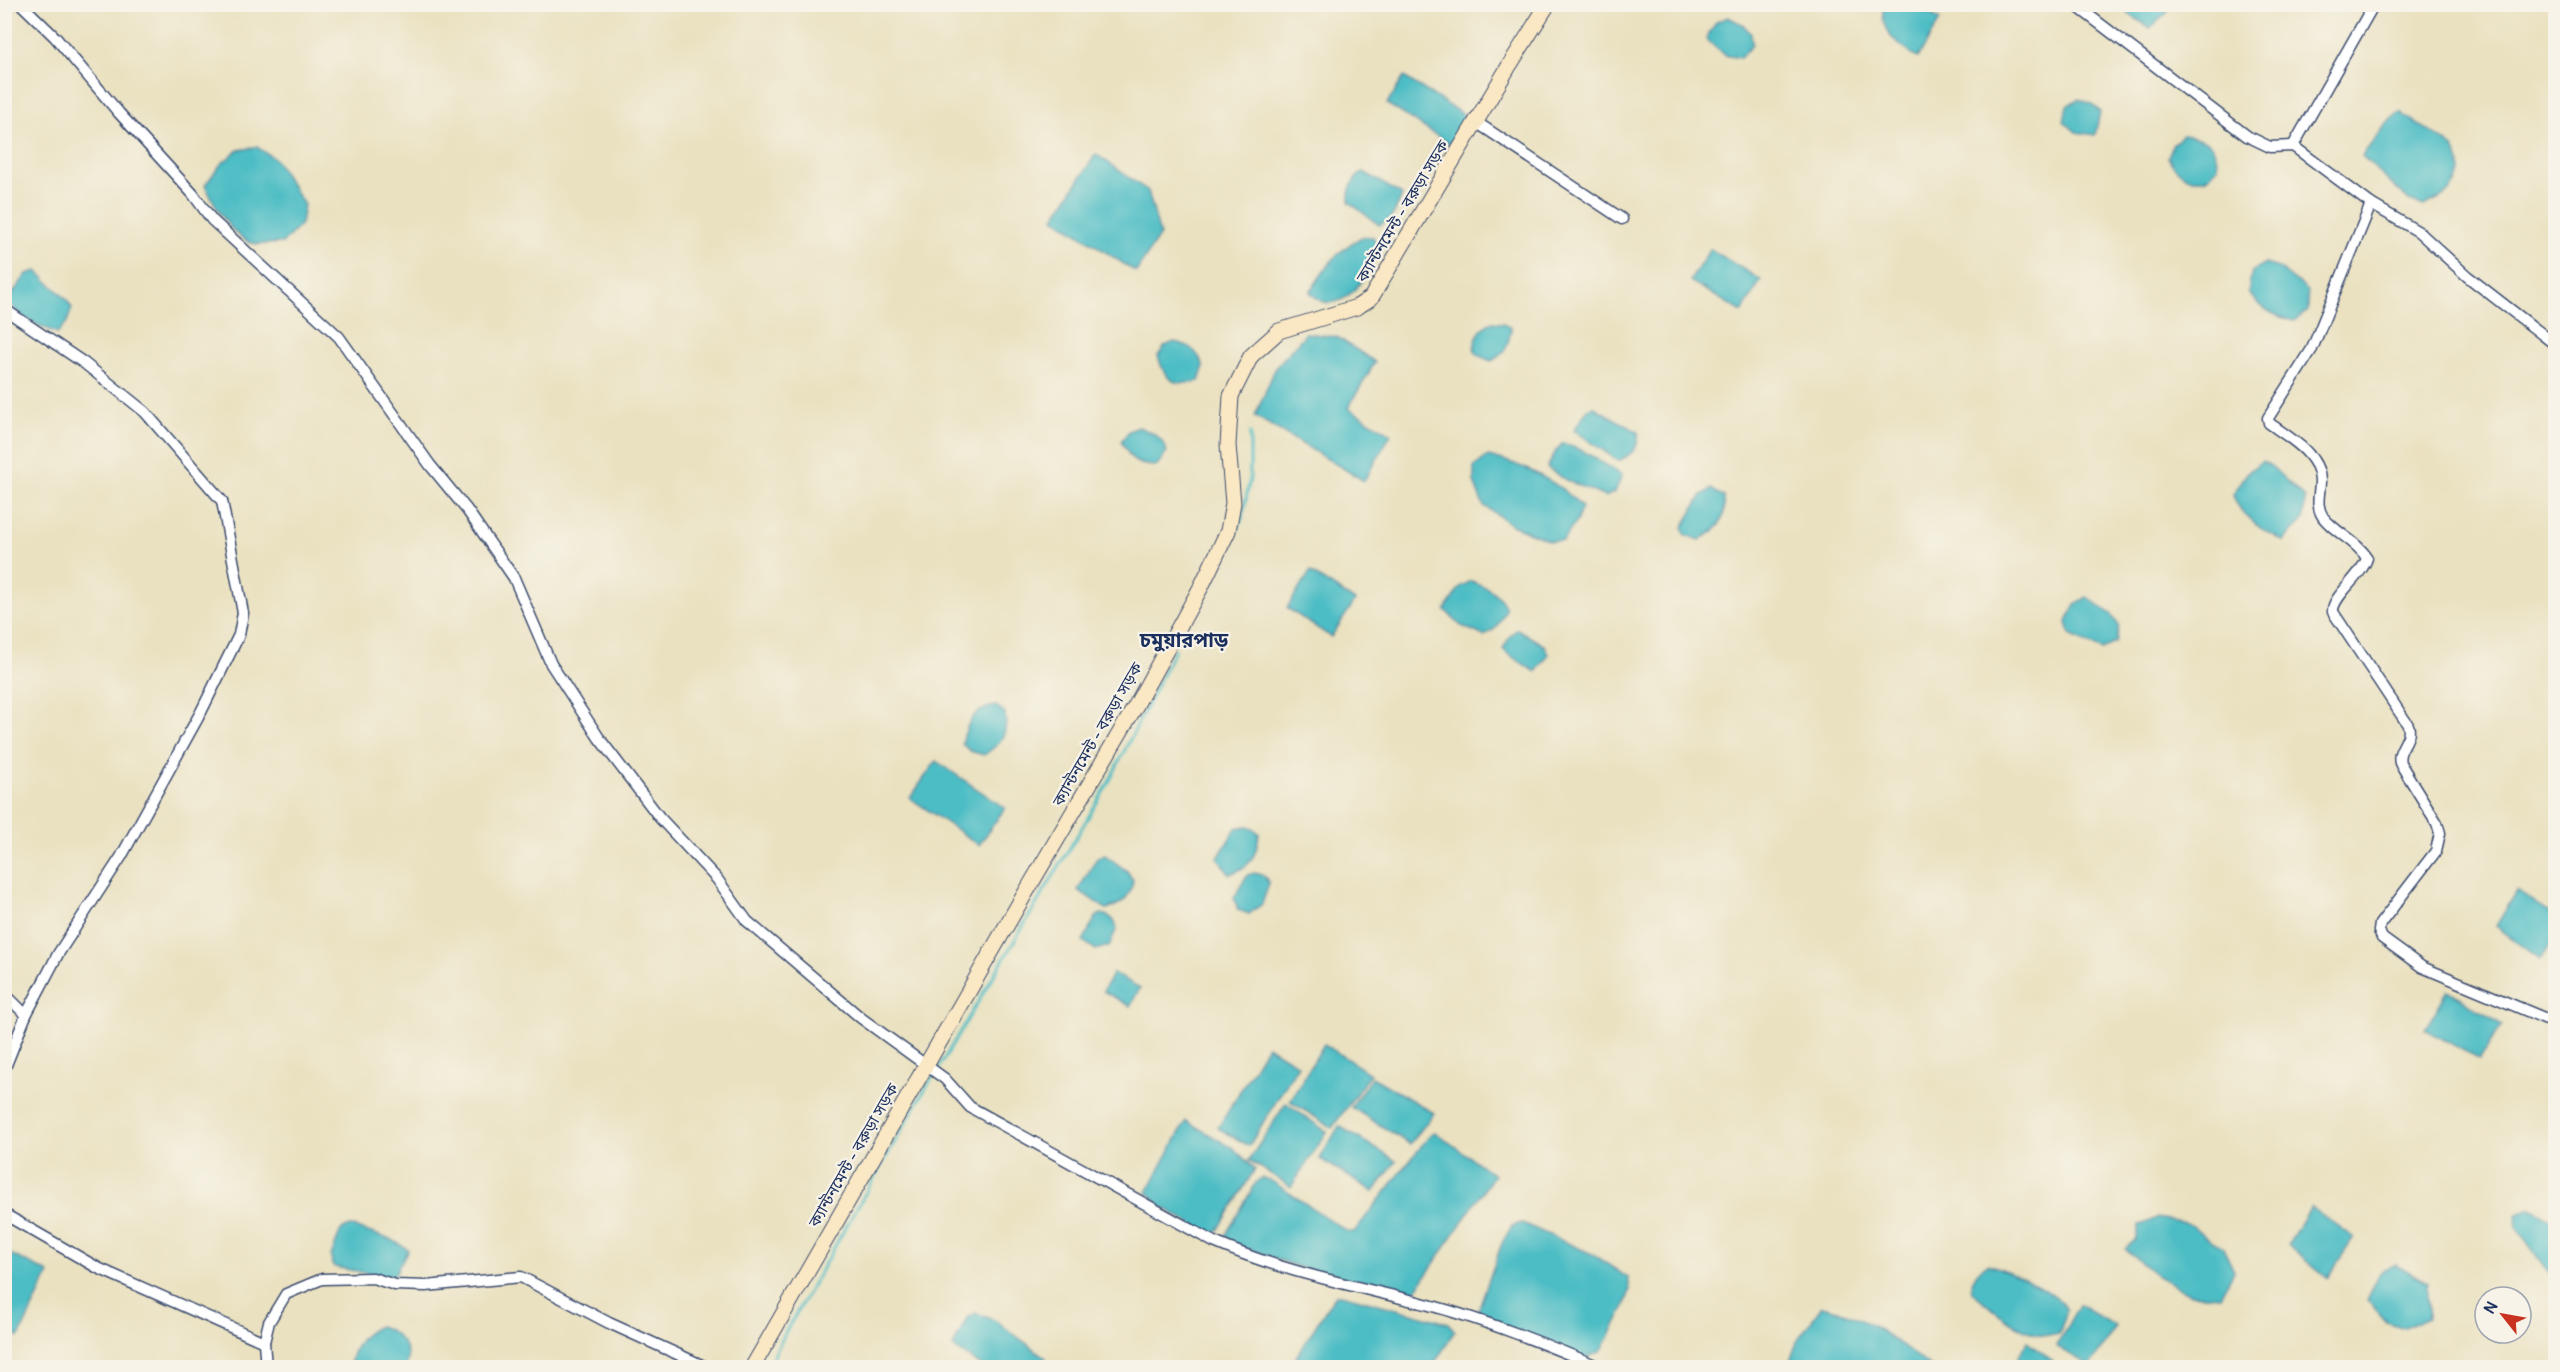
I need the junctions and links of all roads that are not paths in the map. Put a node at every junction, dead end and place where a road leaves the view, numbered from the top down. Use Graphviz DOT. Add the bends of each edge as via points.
graph roads {
  1 [pos="21,4"];
  2 [pos="1548,4"];
  3 [pos="2074,4"];
  4 [pos="2374,4"];
  5 [pos="1476,123"];
  6 [pos="2293,146"];
  7 [pos="2371,204"];
  8 [pos="1622,219"];
  9 [pos="4,309"];
  10 [pos="2556,345"];
  11 [pos="4,993"];
  12 [pos="26,1015"];
  13 [pos="2556,1023"];
  14 [pos="927,1065"];
  15 [pos="4,1070"];
  16 [pos="4,1214"];
  17 [pos="264,1342"];
  18 [pos="266,1368"];
  19 [pos="708,1368"];
  20 [pos="752,1368"];
  21 [pos="1602,1368"];
  1 -- 14 [label="street" via="55,37 212,220 339,337 514,578 551,664 599,738 660,818 717,879 747,921 861,1018"];
  2 -- 5 [label="main road, ক্যান্টনমেন্ট - বরুড়া সড়ক"];
  3 -- 6 [label="street" via="2247,136 2270,147"];
  4 -- 6 [label="street"];
  5 -- 8 [label="street"];
  5 -- 14 [label="main road, ক্যান্টনমেন্ট - বরুড়া সড়ক" via="1371,298 1357,307 1279,331 1251,356 1231,396 1228,445 1233,503 1228,531 1135,708"];
  6 -- 7 [label="street"];
  7 -- 10 [label="street" via="2419,232 2467,276"];
  7 -- 13 [label="street" via="2312,349 2268,418 2269,423 2305,450 2316,466 2320,478 2318,509 2325,519 2367,558 2364,569 2334,603 2333,612 2408,725 2409,738 2399,758 2440,833 2436,850 2380,924 2379,931 2382,938 2422,967"];
  9 -- 12 [label="street" via="84,363 145,412 222,501 243,613 239,635 201,712 121,857 58,954"];
  11 -- 12 [label="street"];
  12 -- 15 [label="street"];
  14 -- 20 [label="main road, ক্যান্টনমেন্ট - বরুড়া সড়ক"];
  14 -- 21 [label="street" via="970,1107 1240,1254 1481,1320"];
  16 -- 17 [label="street" via="98,1268"];
  17 -- 18 [label="street"];
  17 -- 19 [label="street" via="269,1322 286,1294 322,1279 373,1278 395,1285 426,1286 521,1277"];
}
